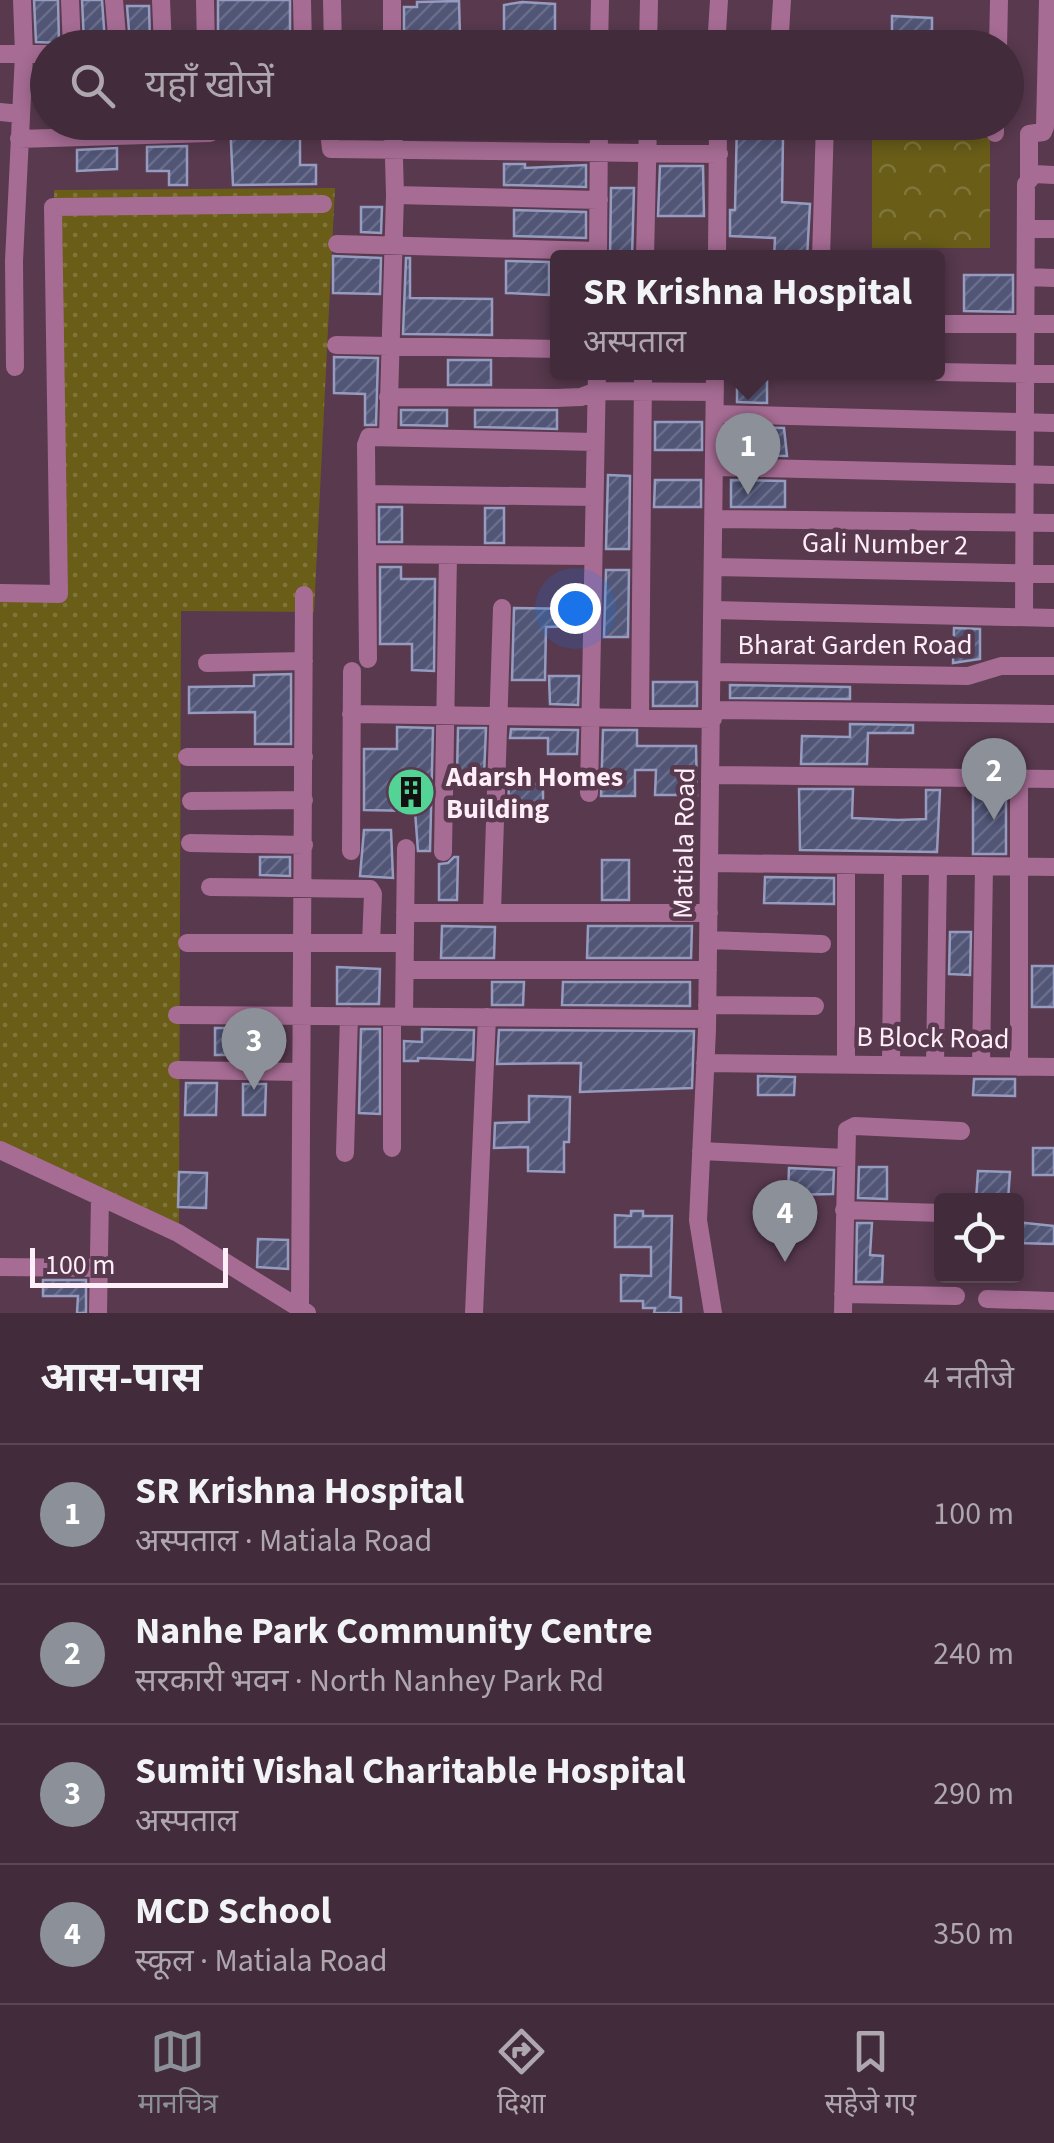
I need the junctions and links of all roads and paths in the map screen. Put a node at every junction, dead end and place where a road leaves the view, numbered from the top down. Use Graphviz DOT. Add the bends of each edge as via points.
graph roads {
  1 [pos="22,0"];
  2 [pos="70,0"];
  3 [pos="114,0"];
  4 [pos="161,0"];
  5 [pos="205,0"];
  6 [pos="302,0"];
  7 [pos="332,0"];
  8 [pos="392,0"];
  9 [pos="600,0"];
  10 [pos="649,0"];
  11 [pos="719,0"];
  12 [pos="782,0"];
  13 [pos="999,0"];
  14 [pos="1048,0"];
  15 [pos="71,30"];
  16 [pos="116,30"];
  17 [pos="162,30"];
  18 [pos="206,30"];
  19 [pos="303,30"];
  20 [pos="333,30"];
  21 [pos="392,30"];
  22 [pos="599,30"];
  23 [pos="648,30"];
  24 [pos="717,30"];
  25 [pos="780,30"];
  26 [pos="998,30"];
  27 [pos="0,54"];
  28 [pos="24,54"];
  29 [pos="30,54"];
  30 [pos="1050,84"];
  31 [pos="0,112"];
  32 [pos="20,114"];
  33 [pos="30,137"];
  34 [pos="18,139"];
  35 [pos="329,140"];
  36 [pos="393,140"];
  37 [pos="598,140"];
  38 [pos="647,140"];
  39 [pos="719,140"];
  40 [pos="825,140"];
  41 [pos="393,149"];
  42 [pos="598,152"];
  43 [pos="647,153"];
  44 [pos="719,154"];
  45 [pos="8,165"];
  46 [pos="1054,175"];
  47 [pos="1028,178"];
  48 [pos="395,195"];
  49 [pos="599,200"];
  50 [pos="323,204"];
  51 [pos="1026,229"];
  52 [pos="1054,229"];
  53 [pos="337,244"];
  54 [pos="393,245"];
  55 [pos="598,250"];
  56 [pos="645,250"];
  57 [pos="717,250"];
  58 [pos="822,250"];
  59 [pos="550,252"];
  60 [pos="7,261"];
  61 [pos="1027,277"];
  62 [pos="1054,278"];
  63 [pos="8,310"];
  64 [pos="945,324"];
  65 [pos="1028,324"];
  66 [pos="1054,324"];
  67 [pos="336,345"];
  68 [pos="391,346"];
  69 [pos="550,349"];
  70 [pos="10,357"];
  71 [pos="945,372"];
  72 [pos="1027,373"];
  73 [pos="1054,374"];
  74 [pos="716,380"];
  75 [pos="597,382"];
  76 [pos="643,382"];
  77 [pos="715,392"];
  78 [pos="388,397"];
  79 [pos="715,414"];
  80 [pos="1026,422"];
  81 [pos="1054,422"];
  82 [pos="388,435"];
  83 [pos="595,442"];
  84 [pos="714,466"];
  85 [pos="1026,475"];
  86 [pos="1054,476"];
  87 [pos="367,494"];
  88 [pos="594,496"];
  89 [pos="714,519"];
  90 [pos="1025,523"];
  91 [pos="1054,524"];
  92 [pos="368,554"];
  93 [pos="448,554"];
  94 [pos="592,556"];
  95 [pos="714,566"];
  96 [pos="1024,574"];
  97 [pos="1054,574"];
  98 [pos="0,592"];
  99 [pos="304,595"];
  100 [pos="502,608"];
  101 [pos="714,610"];
  102 [pos="1024,617"];
  103 [pos="1054,618"];
  104 [pos="368,658"];
  105 [pos="304,661"];
  106 [pos="206,663"];
  107 [pos="1054,666"];
  108 [pos="352,671"];
  109 [pos="714,672"];
  110 [pos="351,714"];
  111 [pos="713,714"];
  112 [pos="1054,714"];
  113 [pos="444,715"];
  114 [pos="500,716"];
  115 [pos="592,717"];
  116 [pos="640,718"];
  117 [pos="188,757"];
  118 [pos="304,757"];
  119 [pos="712,775"];
  120 [pos="1020,778"];
  121 [pos="1054,778"];
  122 [pos="589,794"];
  123 [pos="304,800"];
  124 [pos="191,801"];
  125 [pos="190,844"];
  126 [pos="304,845"];
  127 [pos="406,848"];
  128 [pos="351,851"];
  129 [pos="443,852"];
  130 [pos="710,864"];
  131 [pos="846,865"];
  132 [pos="893,866"];
  133 [pos="938,866"];
  134 [pos="984,866"];
  135 [pos="1020,866"];
  136 [pos="1054,867"];
  137 [pos="210,887"];
  138 [pos="303,890"];
  139 [pos="492,912"];
  140 [pos="405,913"];
  141 [pos="709,913"];
  142 [pos="708,940"];
  143 [pos="186,943"];
  144 [pos="302,943"];
  145 [pos="371,943"];
  146 [pos="404,943"];
  147 [pos="822,944"];
  148 [pos="405,970"];
  149 [pos="708,970"];
  150 [pos="815,1006"];
  151 [pos="707,1012"];
  152 [pos="178,1015"];
  153 [pos="300,1016"];
  154 [pos="349,1016"];
  155 [pos="398,1016"];
  156 [pos="487,1017"];
  157 [pos="706,1063"];
  158 [pos="846,1064"];
  159 [pos="891,1065"];
  160 [pos="934,1066"];
  161 [pos="981,1066"];
  162 [pos="1020,1066"];
  163 [pos="1054,1067"];
  164 [pos="177,1070"];
  165 [pos="301,1072"];
  166 [pos="961,1131"];
  167 [pos="392,1148"];
  168 [pos="0,1150"];
  169 [pos="701,1151"];
  170 [pos="344,1154"];
  171 [pos="845,1158"];
  172 [pos="100,1197"];
  173 [pos="844,1210"];
  174 [pos="934,1213"];
  175 [pos="0,1267"];
  176 [pos="99,1268"];
  177 [pos="956,1296"];
  178 [pos="987,1299"];
  179 [pos="1054,1302"];
  180 [pos="843,1304"];
  181 [pos="304,1311"];
  182 [pos="98,1313"];
  183 [pos="474,1313"];
  184 [pos="713,1313"];
  1 -- 28 [label="street"];
  2 -- 15 [label="street"];
  3 -- 16 [label="street"];
  4 -- 17 [label="street"];
  5 -- 18 [label="street"];
  6 -- 19 [label="street"];
  7 -- 20 [label="street"];
  8 -- 21 [label="street"];
  9 -- 22 [label="street"];
  10 -- 23 [label="street"];
  11 -- 24 [label="street"];
  12 -- 25 [label="street"];
  13 -- 26 [label="street"];
  14 -- 30 [label="street"];
  27 -- 28 [label="street"];
  28 -- 29 [label="street"];
  28 -- 32 [label="street"];
  30 -- 47 [label="street" via="1045,128 1029,134"];
  31 -- 32 [label="street"];
  32 -- 34 [label="street"];
  33 -- 34 [label="street"];
  34 -- 45 [label="street"];
  35 -- 41 [label="street" via="330,149"];
  36 -- 41 [label="street"];
  37 -- 42 [label="street"];
  38 -- 43 [label="street"];
  39 -- 44 [label="street"];
  40 -- 58 [label="street"];
  41 -- 42 [label="street"];
  41 -- 48 [label="street"];
  42 -- 43 [label="street"];
  42 -- 49 [label="street"];
  43 -- 44 [label="street"];
  43 -- 56 [label="street"];
  44 -- 57 [label="street"];
  45 -- 60 [label="street"];
  46 -- 47 [label="street"];
  47 -- 51 [label="street"];
  48 -- 49 [label="street"];
  48 -- 54 [label="street"];
  49 -- 55 [label="street"];
  50 -- 98 [label="street" via="53,207 58,594"];
  51 -- 52 [label="street"];
  51 -- 61 [label="street"];
  53 -- 54 [label="street"];
  54 -- 59 [label="street"];
  54 -- 68 [label="street"];
  60 -- 63 [label="street"];
  61 -- 62 [label="street"];
  61 -- 65 [label="street"];
  63 -- 70 [label="street"];
  64 -- 65 [label="street"];
  65 -- 66 [label="street"];
  65 -- 72 [label="street"];
  67 -- 68 [label="street"];
  68 -- 69 [label="street"];
  68 -- 78 [label="street"];
  71 -- 72 [label="street"];
  72 -- 73 [label="street"];
  72 -- 80 [label="street"];
  74 -- 77 [label="street, Matiala Road"];
  75 -- 76 [label="street"];
  75 -- 78 [label="street" via="581,396 556,398"];
  75 -- 83 [label="street"];
  76 -- 77 [label="street"];
  76 -- 116 [label="street"];
  77 -- 79 [label="street, Matiala Road"];
  78 -- 82 [label="street"];
  79 -- 80 [label="street"];
  79 -- 84 [label="street, Matiala Road"];
  80 -- 81 [label="street"];
  80 -- 85 [label="street"];
  82 -- 83 [label="street"];
  82 -- 87 [label="street" via="372,435 366,446"];
  83 -- 88 [label="street"];
  84 -- 85 [label="street"];
  84 -- 89 [label="street, Matiala Road"];
  85 -- 86 [label="street"];
  85 -- 90 [label="street"];
  87 -- 88 [label="street"];
  87 -- 92 [label="street"];
  88 -- 94 [label="street"];
  89 -- 90 [label="street"];
  89 -- 95 [label="street, Matiala Road"];
  90 -- 91 [label="street"];
  90 -- 96 [label="street"];
  92 -- 93 [label="street"];
  92 -- 104 [label="street"];
  93 -- 94 [label="street"];
  93 -- 113 [label="street"];
  94 -- 115 [label="street"];
  95 -- 96 [label="street, Gali Number 2"];
  95 -- 101 [label="street, Matiala Road"];
  96 -- 97 [label="street, Gali Number 2"];
  96 -- 102 [label="street"];
  99 -- 105 [label="street"];
  100 -- 114 [label="street"];
  101 -- 102 [label="street"];
  101 -- 109 [label="street, Matiala Road"];
  102 -- 103 [label="street"];
  105 -- 106 [label="street"];
  105 -- 118 [label="street"];
  107 -- 109 [label="street, Bharat Garden Road" via="996,667 972,676"];
  108 -- 110 [label="street"];
  109 -- 111 [label="street, Matiala Road"];
  110 -- 113 [label="street"];
  110 -- 128 [label="street"];
  111 -- 112 [label="street"];
  111 -- 116 [label="street"];
  111 -- 119 [label="street, Matiala Road"];
  113 -- 114 [label="street"];
  113 -- 129 [label="street"];
  114 -- 115 [label="street"];
  114 -- 139 [label="street"];
  115 -- 116 [label="street"];
  115 -- 122 [label="street"];
  117 -- 118 [label="street"];
  118 -- 123 [label="street"];
  119 -- 120 [label="street"];
  119 -- 130 [label="street, Matiala Road"];
  120 -- 121 [label="street"];
  120 -- 135 [label="street"];
  123 -- 124 [label="street"];
  123 -- 126 [label="street"];
  125 -- 126 [label="street"];
  126 -- 138 [label="street"];
  127 -- 140 [label="street"];
  130 -- 131 [label="street"];
  130 -- 141 [label="street, Matiala Road"];
  131 -- 132 [label="street"];
  131 -- 158 [label="street"];
  132 -- 133 [label="street"];
  132 -- 159 [label="street"];
  133 -- 134 [label="street"];
  133 -- 160 [label="street"];
  134 -- 135 [label="street"];
  134 -- 161 [label="street"];
  135 -- 136 [label="street"];
  135 -- 162 [label="street"];
  137 -- 138 [label="street"];
  138 -- 144 [label="street"];
  138 -- 145 [label="street" via="370,889"];
  139 -- 140 [label="street"];
  139 -- 141 [label="street"];
  140 -- 146 [label="street"];
  141 -- 142 [label="street, Matiala Road"];
  142 -- 147 [label="street"];
  142 -- 149 [label="street, Matiala Road"];
  143 -- 144 [label="street"];
  144 -- 145 [label="street"];
  144 -- 153 [label="street"];
  145 -- 146 [label="street"];
  146 -- 148 [label="street"];
  148 -- 149 [label="street"];
  148 -- 155 [label="street"];
  149 -- 151 [label="street, Matiala Road"];
  150 -- 151 [label="street"];
  151 -- 156 [label="street"];
  151 -- 157 [label="street, Matiala Road"];
  152 -- 153 [label="street"];
  153 -- 154 [label="street"];
  153 -- 165 [label="street"];
  154 -- 155 [label="street"];
  154 -- 170 [label="street"];
  155 -- 156 [label="street"];
  155 -- 167 [label="street"];
  156 -- 183 [label="street"];
  157 -- 158 [label="street, B Block Road"];
  157 -- 169 [label="street, Matiala Road"];
  158 -- 159 [label="street, B Block Road"];
  159 -- 160 [label="street, B Block Road"];
  160 -- 161 [label="street, B Block Road"];
  161 -- 162 [label="street, B Block Road"];
  162 -- 163 [label="street, B Block Road"];
  164 -- 165 [label="street"];
  165 -- 181 [label="street"];
  166 -- 171 [label="street" via="855,1126 847,1130"];
  168 -- 172 [label="street"];
  169 -- 171 [label="street"];
  169 -- 184 [label="street, Matiala Road" via="698,1233"];
  171 -- 173 [label="street"];
  172 -- 176 [label="street"];
  172 -- 181 [label="street" via="178,1233"];
  173 -- 174 [label="street"];
  173 -- 180 [label="street"];
  175 -- 176 [label="street"];
  176 -- 182 [label="street"];
  177 -- 180 [label="street"];
  178 -- 179 [label="street"];
}
